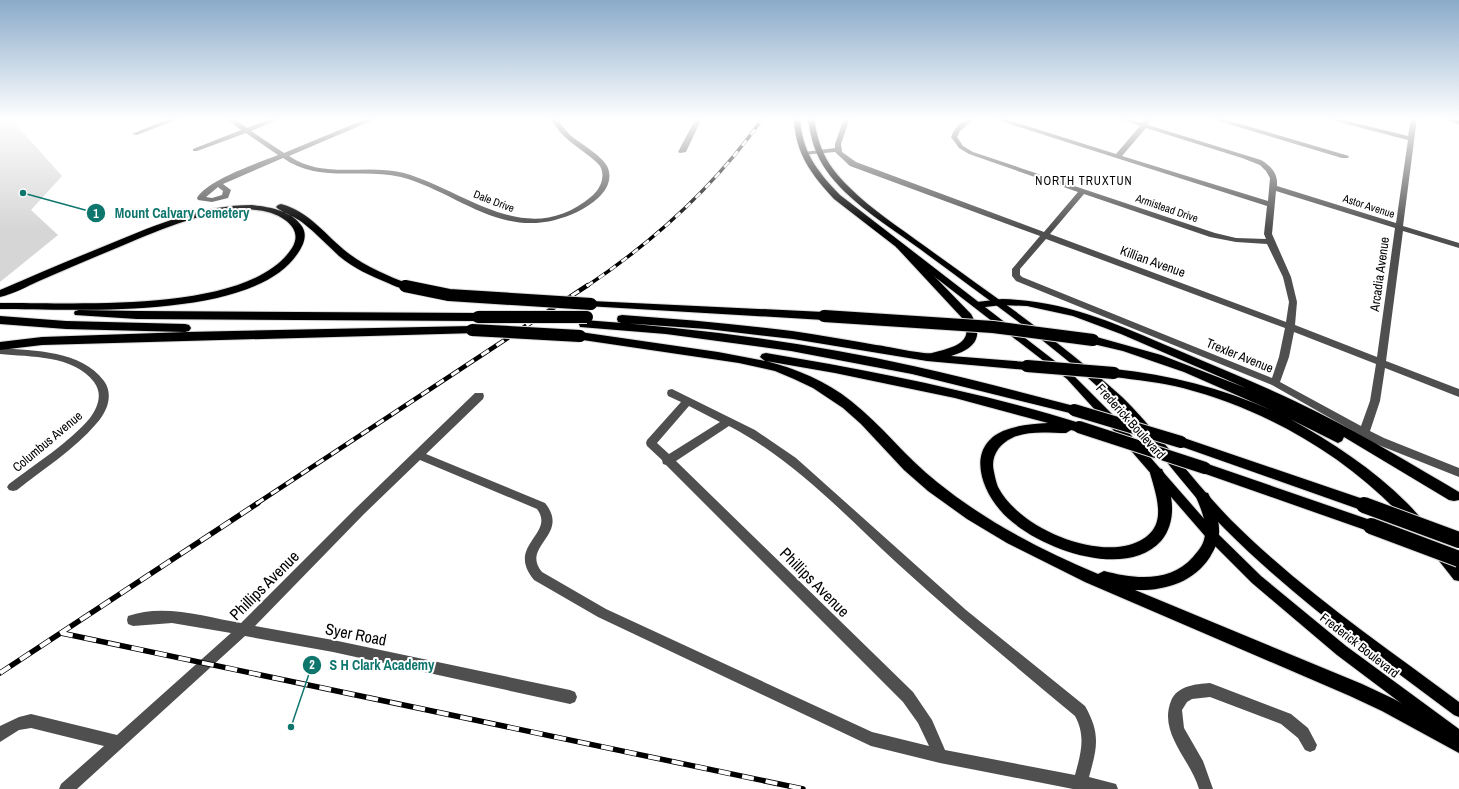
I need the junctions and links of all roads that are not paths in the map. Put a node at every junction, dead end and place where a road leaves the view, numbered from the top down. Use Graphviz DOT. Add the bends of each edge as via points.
graph roads {
  1 [pos="804,154"];
  2 [pos="284,155"];
  3 [pos="591,155"];
  4 [pos="821,155"];
  5 [pos="842,155"];
  6 [pos="979,155"];
  7 [pos="1110,155"];
  8 [pos="1241,155"];
  9 [pos="1341,155"];
  10 [pos="1409,155"];
  11 [pos="1345,156"];
  12 [pos="1117,157"];
  13 [pos="218,184"];
  14 [pos="1273,187"];
  15 [pos="1083,191"];
  16 [pos="1271,205"];
  17 [pos="185,215"];
  18 [pos="1399,227"];
  19 [pos="1046,235"];
  20 [pos="1270,242"];
  21 [pos="1459,246"];
  22 [pos="901,248"];
  23 [pos="0,290"];
  24 [pos="0,294"];
  25 [pos="996,301"];
  26 [pos="0,306"];
  27 [pos="977,306"];
  28 [pos="0,320"];
  29 [pos="586,320"];
  30 [pos="1290,327"];
  31 [pos="472,330"];
  32 [pos="580,336"];
  33 [pos="0,346"];
  34 [pos="0,350"];
  35 [pos="927,356"];
  36 [pos="1381,362"];
  37 [pos="1275,384"];
  38 [pos="672,393"];
  39 [pos="1459,393"];
  40 [pos="479,396"];
  41 [pos="688,401"];
  42 [pos="729,421"];
  43 [pos="1079,427"];
  44 [pos="1364,432"];
  45 [pos="419,455"];
  46 [pos="667,461"];
  47 [pos="1157,473"];
  48 [pos="1459,473"];
  49 [pos="13,487"];
  50 [pos="1203,497"];
  51 [pos="1457,498"];
  52 [pos="1212,536"];
  53 [pos="1459,540"];
  54 [pos="1459,559"];
  55 [pos="1052,560"];
  56 [pos="1459,575"];
  57 [pos="133,620"];
  58 [pos="243,630"];
  59 [pos="570,696"];
  60 [pos="1459,710"];
  61 [pos="0,735"];
  62 [pos="1459,738"];
  63 [pos="118,742"];
  64 [pos="1459,744"];
  65 [pos="1310,745"];
  66 [pos="940,756"];
  67 [pos="1080,783"];
  68 [pos="66,789"];
  69 [pos="1111,789"];
  70 [pos="1206,789"];
  1 -- 22 [label="main road, Frederick Boulevard" via="813,170 837,197"];
  2 -- 3 [label="street, Dale Drive" via="301,166 315,170 382,172 408,177 510,220 540,221 564,214 589,202 602,189 606,178 605,168"];
  2 -- 13 [label="street"];
  4 -- 25 [label="main road, Frederick Boulevard" via="832,173 850,192"];
  5 -- 19 [label="street, Killian Avenue" via="853,164"];
  6 -- 15 [label="street, Armistead Drive"];
  7 -- 12 [label="street"];
  8 -- 14 [label="street" via="1264,165 1272,174"];
  9 -- 11 [label="street"];
  10 -- 18 [label="street, Arcadia Avenue"];
  12 -- 16 [label="street"];
  14 -- 16 [label="street"];
  14 -- 18 [label="street, Astor Avenue"];
  15 -- 19 [label="street"];
  15 -- 20 [label="street, Armistead Drive" via="1213,235 1236,240"];
  16 -- 20 [label="street" via="1268,226"];
  17 -- 23 [label="highway"];
  17 -- 24 [label="highway"];
  17 -- 26 [label="highway" via="239,208 272,211 294,222 298,228 300,241 292,255 271,273 254,283 212,296 132,304"];
  17 -- 51 [label="highway, bridge" via="217,206 240,204 260,204 290,210 300,215 358,265 405,286 448,295 985,326 1093,340 1140,352 1217,380 1287,412"];
  18 -- 21 [label="street, Astor Avenue"];
  18 -- 36 [label="street, Arcadia Avenue"];
  19 -- 30 [label="street, Killian Avenue"];
  19 -- 37 [label="street, Trexler Avenue" via="1015,272 1023,282"];
  20 -- 30 [label="street" via="1282,264 1291,290 1293,302"];
  22 -- 27 [label="main road, Frederick Boulevard"];
  22 -- 35 [label="highway" via="967,317 973,327 972,338 963,347 946,354"];
  25 -- 27 [label="highway"];
  25 -- 50 [label="main road, Frederick Boulevard" via="1071,358 1113,394"];
  25 -- 51 [label="highway" via="1023,302 1069,311 1225,374 1316,417 1392,458"];
  26 -- 29 [label="highway, bridge" via="123,315"];
  27 -- 47 [label="main road, Frederick Boulevard" via="1070,377"];
  28 -- 31 [label="highway" via="121,327"];
  29 -- 35 [label="highway" via="670,322 730,328"];
  29 -- 53 [label="highway, bridge" via="791,347 912,370 1074,410 1181,442"];
  30 -- 36 [label="street, Killian Avenue"];
  30 -- 37 [label="street"];
  31 -- 32 [label="highway, bridge"];
  31 -- 33 [label="highway" via="188,336 42,341"];
  32 -- 43 [label="highway" via="721,350 835,369 955,394"];
  32 -- 55 [label="highway" via="746,359 800,376 852,409 909,466 956,504 1011,539"];
  34 -- 49 [label="street, Columbus Avenue" via="51,356 76,364 99,379 104,395 99,413 87,428"];
  35 -- 56 [label="highway, bridge" via="1174,380 1220,394 1262,411 1308,435 1390,495 1407,511"];
  36 -- 39 [label="street, Killian Avenue"];
  36 -- 44 [label="street, Arcadia Avenue" via="1375,401"];
  37 -- 44 [label="street, Trexler Avenue"];
  38 -- 41 [label="street"];
  40 -- 45 [label="street, Phillips Avenue"];
  41 -- 42 [label="street"];
  41 -- 46 [label="street, Phillips Avenue" via="651,443"];
  42 -- 46 [label="street"];
  42 -- 67 [label="street" via="767,443 792,462 962,614 1080,711 1088,726 1091,741"];
  43 -- 47 [label="highway" via="1013,433 998,440 988,455 986,470 993,490 1010,511 1035,531 1063,544 1094,552 1129,551 1149,543 1159,534 1167,515"];
  43 -- 54 [label="highway, bridge" via="1205,468"];
  44 -- 48 [label="street, Trexler Avenue"];
  45 -- 58 [label="street, Phillips Avenue"];
  45 -- 66 [label="street" via="541,506 546,511 548,524 530,555 530,563 538,576 608,616 850,731 893,746"];
  46 -- 66 [label="street, Phillips Avenue" via="908,697 922,714"];
  47 -- 52 [label="main road, Frederick Boulevard"];
  50 -- 52 [label="highway" via="1210,516"];
  50 -- 60 [label="main road, Frederick Boulevard" via="1238,534 1306,595"];
  52 -- 55 [label="highway" via="1208,549 1190,570 1178,577 1145,584 1126,583"];
  52 -- 62 [label="main road, Frederick Boulevard" via="1308,623"];
  55 -- 64 [label="highway" via="1356,690"];
  57 -- 58 [label="street, Syer Road" via="172,617"];
  58 -- 59 [label="street, Syer Road" via="333,646"];
  58 -- 63 [label="street, Phillips Avenue"];
  61 -- 63 [label="street" via="11,726 31,721"];
  63 -- 68 [label="street, Phillips Avenue"];
  65 -- 70 [label="street" via="1304,734 1286,719 1210,690 1189,692 1177,703 1177,727 1196,762"];
  66 -- 67 [label="street"];
  67 -- 69 [label="street"];
}
